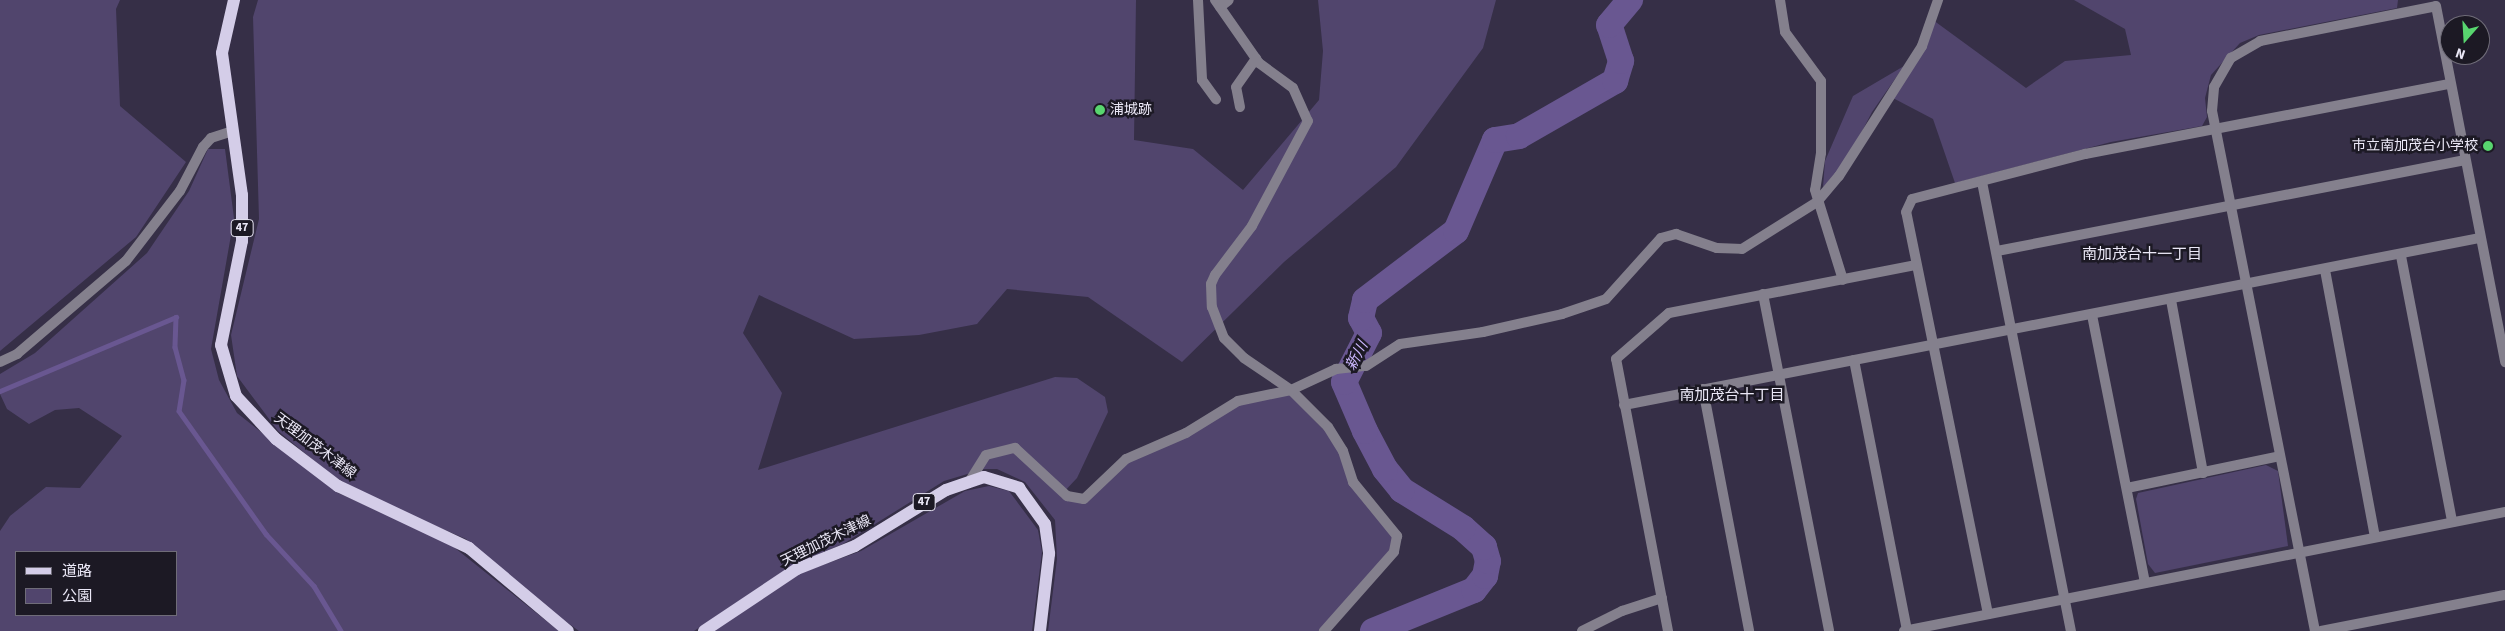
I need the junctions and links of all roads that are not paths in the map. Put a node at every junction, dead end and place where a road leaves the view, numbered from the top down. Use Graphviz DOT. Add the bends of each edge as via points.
graph roads {
  1 [pos="234,0"];
  2 [pos="1198,0"];
  3 [pos="1229,0"];
  4 [pos="1780,0"];
  5 [pos="1938,0"];
  6 [pos="1217,3"];
  7 [pos="1256,58"];
  8 [pos="2449,84"];
  9 [pos="1216,99"];
  10 [pos="1240,107"];
  11 [pos="2215,129"];
  12 [pos="232,131"];
  13 [pos="2464,160"];
  14 [pos="1982,182"];
  15 [pos="1817,202"];
  16 [pos="2233,205"];
  17 [pos="2479,238"];
  18 [pos="1997,251"];
  19 [pos="2401,256"];
  20 [pos="1916,265"];
  21 [pos="2325,270"];
  22 [pos="1843,280"];
  23 [pos="2248,285"];
  24 [pos="1763,294"];
  25 [pos="2171,300"];
  26 [pos="2092,315"];
  27 [pos="2012,330"];
  28 [pos="2502,331"];
  29 [pos="1932,345"];
  30 [pos="1854,360"];
  31 [pos="0,362"];
  32 [pos="2505,362"];
  33 [pos="1779,375"];
  34 [pos="1704,389"];
  35 [pos="1291,390"];
  36 [pos="1624,405"];
  37 [pos="2280,456"];
  38 [pos="2203,472"];
  39 [pos="971,479"];
  40 [pos="2127,488"];
  41 [pos="2505,512"];
  42 [pos="2452,522"];
  43 [pos="2375,536"];
  44 [pos="2300,552"];
  45 [pos="2145,583"];
  46 [pos="2505,595"];
  47 [pos="1662,598"];
  48 [pos="2064,599"];
  49 [pos="1988,614"];
  50 [pos="568,631"];
  51 [pos="704,631"];
  52 [pos="1040,631"];
  53 [pos="1324,631"];
  54 [pos="1582,631"];
  55 [pos="1668,631"];
  56 [pos="1748,631"];
  57 [pos="1829,631"];
  58 [pos="1906,631"];
  59 [pos="2071,631"];
  60 [pos="2315,631"];
  61 [pos="2321,631"];
  1 -- 12 [label="main road, 天理加茂木津線 / 47" via="222,53"];
  2 -- 9 [label="street" via="1202,80"];
  3 -- 6 [label="street"];
  4 -- 15 [label="street" via="1785,32 1821,81"];
  5 -- 15 [label="street" via="1916,55 1839,176"];
  6 -- 7 [label="street"];
  7 -- 10 [label="street" via="1236,87"];
  7 -- 35 [label="street" via="1293,88 1308,121 1252,226 1213,279 1212,307 1224,338 1244,358"];
  8 -- 11 [label="street"];
  8 -- 11 [label="street" via="2436,6 2250,45 2231,58 2218,76 2212,99"];
  8 -- 13 [label="street"];
  11 -- 14 [label="street" via="2084,154"];
  11 -- 16 [label="street"];
  12 -- 31 [label="street" via="211,138 203,147 180,191 132,255 17,354"];
  12 -- 50 [label="main road, 天理加茂木津線 / 47" via="242,196 242,241 221,345 236,396 276,439 338,486 461,544"];
  13 -- 16 [label="street"];
  13 -- 17 [label="street"];
  14 -- 18 [label="street"];
  14 -- 20 [label="street" via="1912,199 1906,212"];
  15 -- 22 [label="street"];
  15 -- 35 [label="street" via="1742,248 1717,248 1676,234 1661,238 1606,298 1562,314 1483,332 1400,344 1366,366 1336,369"];
  16 -- 18 [label="street"];
  16 -- 23 [label="street"];
  17 -- 19 [label="street"];
  17 -- 28 [label="street"];
  18 -- 27 [label="street"];
  19 -- 21 [label="street"];
  19 -- 42 [label="street"];
  20 -- 22 [label="street"];
  20 -- 29 [label="street"];
  21 -- 23 [label="street"];
  21 -- 43 [label="street"];
  22 -- 24 [label="street"];
  23 -- 25 [label="street"];
  23 -- 37 [label="street"];
  24 -- 33 [label="street"];
  24 -- 36 [label="street" via="1669,313 1616,359"];
  25 -- 26 [label="street"];
  25 -- 38 [label="street"];
  26 -- 27 [label="street"];
  26 -- 40 [label="street"];
  27 -- 29 [label="street"];
  27 -- 48 [label="street"];
  28 -- 32 [label="street"];
  29 -- 30 [label="street"];
  29 -- 49 [label="street"];
  30 -- 33 [label="street"];
  30 -- 58 [label="street"];
  33 -- 34 [label="street"];
  33 -- 57 [label="street"];
  34 -- 36 [label="street"];
  34 -- 56 [label="street"];
  35 -- 39 [label="street" via="1238,401 1186,433 1139,452 1084,499 1067,496 1015,448 986,455"];
  35 -- 53 [label="street" via="1328,428 1343,450 1356,487 1397,536 1394,552"];
  36 -- 47 [label="street"];
  37 -- 38 [label="street"];
  37 -- 44 [label="street"];
  38 -- 40 [label="street"];
  39 -- 51 [label="main road, 天理加茂木津線 / 47" via="928,500 855,546 797,569"];
  39 -- 52 [label="main road, 天理加茂木津線 / 47" via="997,479 1019,488 1044,524 1049,554"];
  40 -- 45 [label="street"];
  41 -- 42 [label="street"];
  42 -- 43 [label="street"];
  43 -- 44 [label="street"];
  44 -- 45 [label="street"];
  44 -- 60 [label="street"];
  45 -- 48 [label="street"];
  46 -- 61 [label="street"];
  47 -- 54 [label="street" via="1622,611"];
  47 -- 55 [label="street"];
  48 -- 49 [label="street"];
  48 -- 59 [label="street"];
  49 -- 58 [label="street"];
}
